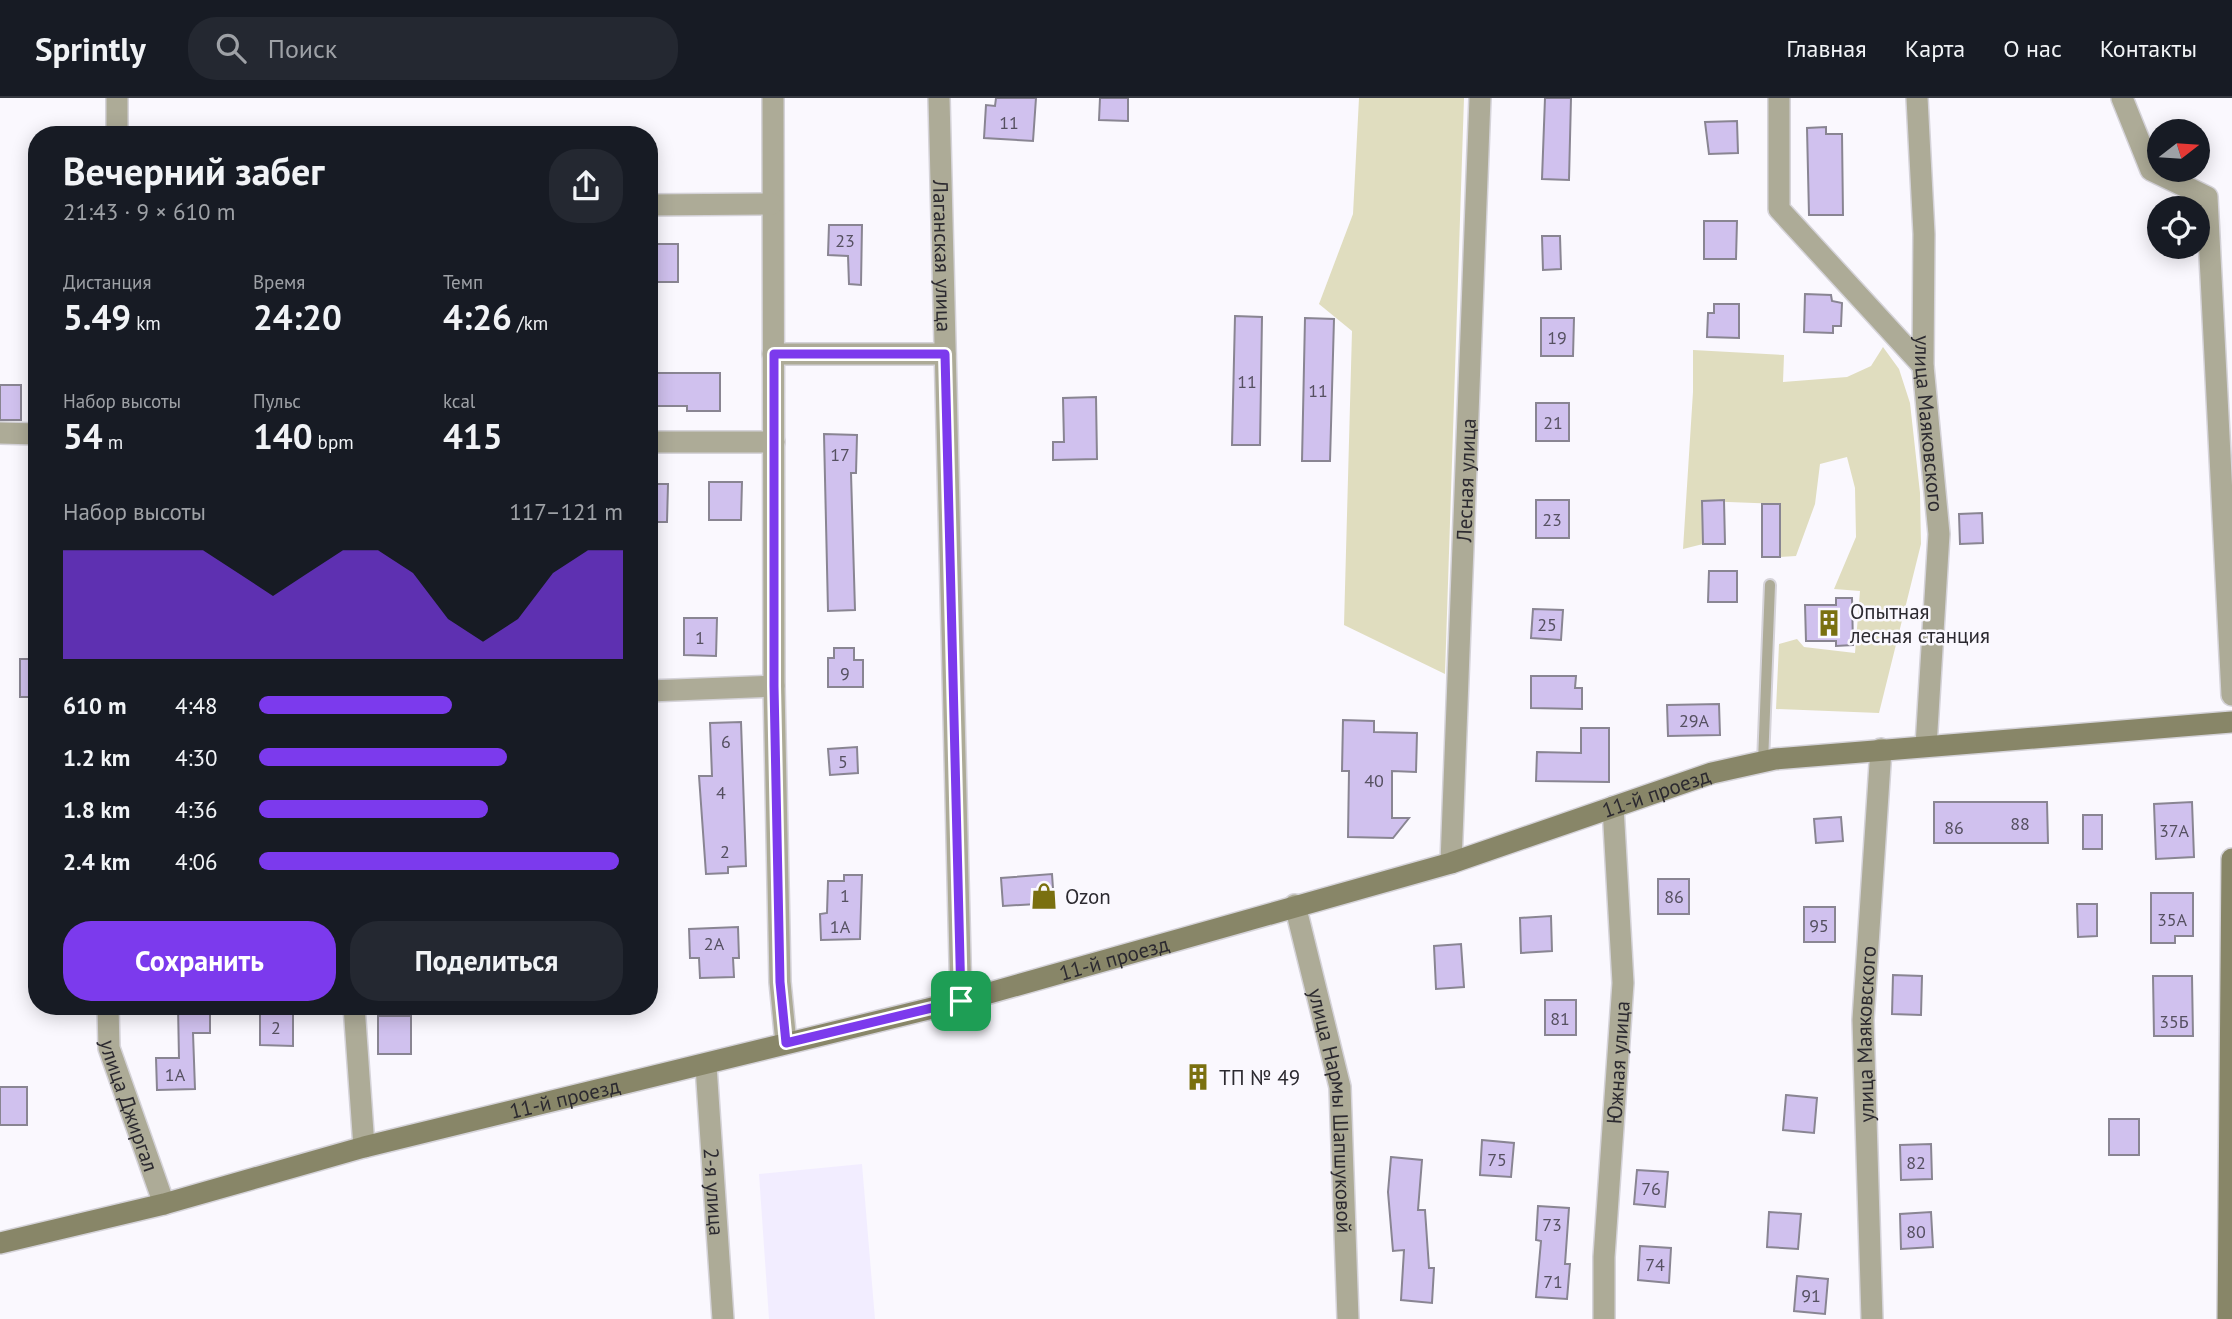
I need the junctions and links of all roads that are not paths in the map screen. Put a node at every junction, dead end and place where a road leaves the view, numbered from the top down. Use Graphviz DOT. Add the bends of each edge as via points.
graph roads {
  1 [pos="117,98"];
  2 [pos="773,98"];
  3 [pos="939,98"];
  4 [pos="1480,98"];
  5 [pos="1779,98"];
  6 [pos="1917,98"];
  7 [pos="2122,98"];
  8 [pos="117,126"];
  9 [pos="772,204"];
  10 [pos="658,205"];
  11 [pos="774,354"];
  12 [pos="945,354"];
  13 [pos="1923,366"];
  14 [pos="0,433"];
  15 [pos="28,434"];
  16 [pos="658,442"];
  17 [pos="774,442"];
  18 [pos="1770,585"];
  19 [pos="774,686"];
  20 [pos="658,691"];
  21 [pos="2232,695"];
  22 [pos="2232,722"];
  23 [pos="1926,746"];
  24 [pos="1881,749"];
  25 [pos="1763,762"];
  26 [pos="1613,807"];
  27 [pos="2232,859"];
  28 [pos="1451,863"];
  29 [pos="1295,905"];
  30 [pos="961,1001"];
  31 [pos="108,1015"];
  32 [pos="355,1015"];
  33 [pos="786,1043"];
  34 [pos="706,1066"];
  35 [pos="364,1147"];
  36 [pos="164,1204"];
  37 [pos="0,1243"];
  38 [pos="723,1319"];
  39 [pos="1348,1319"];
  40 [pos="1604,1319"];
  41 [pos="1872,1319"];
  42 [pos="2228,1319"];
  1 -- 8 [label="street"];
  2 -- 9 [label="street"];
  3 -- 12 [label="street, Лаганская улица"];
  4 -- 28 [label="street, Лесная улица"];
  5 -- 13 [label="street" via="1779,209"];
  6 -- 13 [label="street, улица Маяковского" via="1924,234"];
  7 -- 21 [label="street" via="2151,170 2207,197"];
  9 -- 10 [label="street"];
  9 -- 11 [label="street"];
  11 -- 12 [label="street"];
  11 -- 17 [label="street"];
  12 -- 30 [label="street, Лаганская улица"];
  13 -- 23 [label="street, улица Маяковского" via="1939,534"];
  14 -- 15 [label="street"];
  16 -- 17 [label="street"];
  17 -- 19 [label="street"];
  18 -- 25 [label="lane"];
  19 -- 20 [label="street"];
  19 -- 33 [label="street" via="780,982"];
  22 -- 23 [label="street, 11-й проезд"];
  23 -- 24 [label="street, 11-й проезд"];
  24 -- 25 [label="street, 11-й проезд"];
  24 -- 41 [label="street, улица Маяковского" via="1863,1020"];
  25 -- 26 [label="street, 11-й проезд" via="1712,773"];
  26 -- 28 [label="street, 11-й проезд"];
  26 -- 40 [label="street, Южная улица" via="1623,983 1604,1257"];
  27 -- 42 [label="street"];
  28 -- 29 [label="street, 11-й проезд"];
  29 -- 30 [label="street, 11-й проезд"];
  29 -- 39 [label="street, улица Нармы Шапшуковой" via="1340,1087"];
  30 -- 33 [label="street, 11-й проезд"];
  31 -- 36 [label="street, улица Джиргал" via="109,1048"];
  32 -- 35 [label="street"];
  33 -- 34 [label="street, 11-й проезд"];
  34 -- 35 [label="street, 11-й проезд"];
  34 -- 38 [label="street, 2-я улица"];
  35 -- 36 [label="street, 11-й проезд"];
  36 -- 37 [label="street, 11-й проезд"];
}
